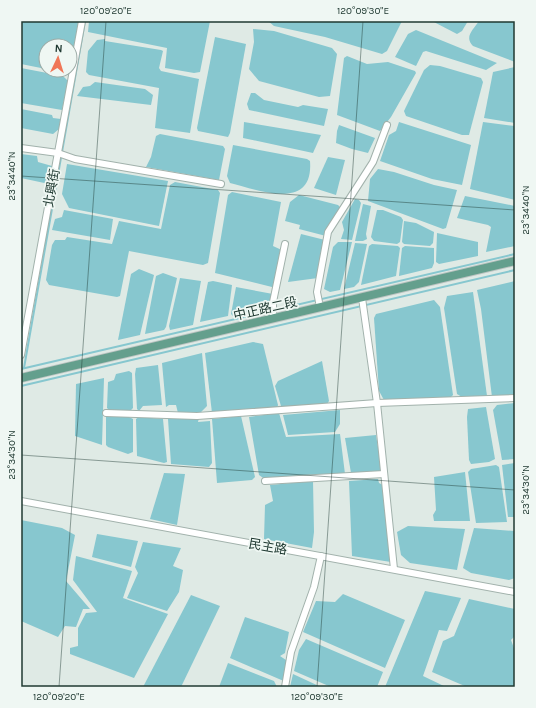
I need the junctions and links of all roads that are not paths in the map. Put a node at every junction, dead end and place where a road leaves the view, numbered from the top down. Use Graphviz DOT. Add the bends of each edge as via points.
graph roads {
  1 [pos="82,21"];
  2 [pos="386,124"];
  3 [pos="21,148"];
  4 [pos="58,153"];
  5 [pos="221,184"];
  6 [pos="285,244"];
  7 [pos="515,261"];
  8 [pos="362,298"];
  9 [pos="320,307"];
  10 [pos="273,318"];
  11 [pos="21,355"];
  12 [pos="21,378"];
  13 [pos="515,398"];
  14 [pos="377,403"];
  15 [pos="106,414"];
  16 [pos="384,474"];
  17 [pos="264,481"];
  18 [pos="21,501"];
  19 [pos="321,556"];
  20 [pos="394,569"];
  21 [pos="515,592"];
  22 [pos="285,687"];
  1 -- 4 [label="street, 北興街"];
  2 -- 9 [label="street" via="373,162 328,232 318,292"];
  3 -- 4 [label="street"];
  4 -- 5 [label="street" via="75,159"];
  4 -- 11 [label="street, 北興街"];
  6 -- 10 [label="street" via="273,302"];
  7 -- 8 [label="main road, 中正路二段"];
  8 -- 9 [label="main road, 中正路二段"];
  8 -- 14 [label="street"];
  9 -- 10 [label="main road, 中正路二段"];
  10 -- 12 [label="main road, 中正路二段"];
  13 -- 14 [label="street"];
  14 -- 15 [label="street" via="197,416"];
  14 -- 16 [label="street"];
  16 -- 17 [label="street"];
  16 -- 20 [label="street"];
  18 -- 19 [label="street, 民主路"];
  19 -- 20 [label="street, 民主路"];
  19 -- 22 [label="street" via="314,587 291,652"];
  20 -- 21 [label="street, 民主路"];
}
